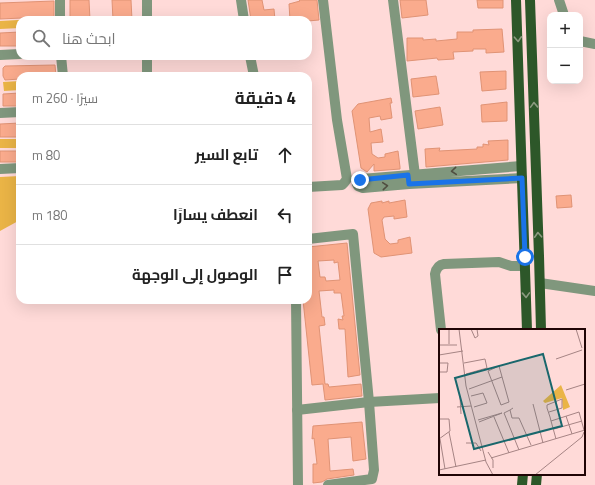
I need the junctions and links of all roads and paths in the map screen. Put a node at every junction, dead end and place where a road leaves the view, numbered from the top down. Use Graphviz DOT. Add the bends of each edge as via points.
graph roads {
  1 [pos="60,0"];
  2 [pos="147,0"];
  3 [pos="241,0"];
  4 [pos="323,0"];
  5 [pos="393,0"];
  6 [pos="516,0"];
  7 [pos="530,0"];
  8 [pos="559,0"];
  9 [pos="563,12"];
  10 [pos="60,16"];
  11 [pos="147,16"];
  12 [pos="243,16"];
  13 [pos="583,41"];
  14 [pos="595,44"];
  15 [pos="16,54"];
  16 [pos="0,55"];
  17 [pos="62,60"];
  18 [pos="147,60"];
  19 [pos="251,60"];
  20 [pos="63,72"];
  21 [pos="147,72"];
  22 [pos="253,72"];
  23 [pos="16,112"];
  24 [pos="0,113"];
  25 [pos="521,166"];
  26 [pos="16,168"];
  27 [pos="0,169"];
  28 [pos="479,169"];
  29 [pos="411,178"];
  30 [pos="522,178"];
  31 [pos="479,180"];
  32 [pos="312,187"];
  33 [pos="312,239"];
  34 [pos="525,266"];
  35 [pos="540,282"];
  36 [pos="595,291"];
  37 [pos="296,304"];
  38 [pos="441,329"];
  39 [pos="527,329"];
  40 [pos="541,329"];
  41 [pos="439,398"];
  42 [pos="370,402"];
  43 [pos="297,410"];
  44 [pos="523,475"];
  45 [pos="537,475"];
  46 [pos="298,485"];
  47 [pos="328,485"];
  48 [pos="522,485"];
  49 [pos="536,485"];
  1 -- 10 [label="street"];
  2 -- 11 [label="street"];
  3 -- 12 [label="street"];
  4 -- 32 [label="street" via="337,120 347,179 342,185"];
  5 -- 29 [label="street"];
  6 -- 25 [label="main road, one-way"];
  35 -- 7 [label="main road, one-way"];
  8 -- 9 [label="street"];
  13 -- 14 [label="street"];
  15 -- 16 [label="street"];
  17 -- 20 [label="street"];
  18 -- 21 [label="street"];
  19 -- 22 [label="street"];
  23 -- 24 [label="street"];
  25 -- 28 [label="street"];
  25 -- 30 [label="main road"];
  26 -- 27 [label="street"];
  28 -- 29 [label="street, one-way"];
  28 -- 31 [label="street"];
  29 -- 31 [label="street, one-way"];
  30 -- 31 [label="street"];
  30 -- 34 [label="main road"];
  33 -- 42 [label="street" via="353,234"];
  34 -- 38 [label="street" via="511,266 499,262 440,266 435,274"];
  34 -- 39 [label="main road, one-way"];
  35 -- 36 [label="street"];
  35 -- 40 [label="main road"];
  37 -- 43 [label="street"];
  41 -- 42 [label="street"];
  42 -- 43 [label="street"];
  42 -- 47 [label="street" via="374,470 372,479"];
  43 -- 46 [label="street"];
  44 -- 48 [label="main road"];
  45 -- 49 [label="main road"];
}
